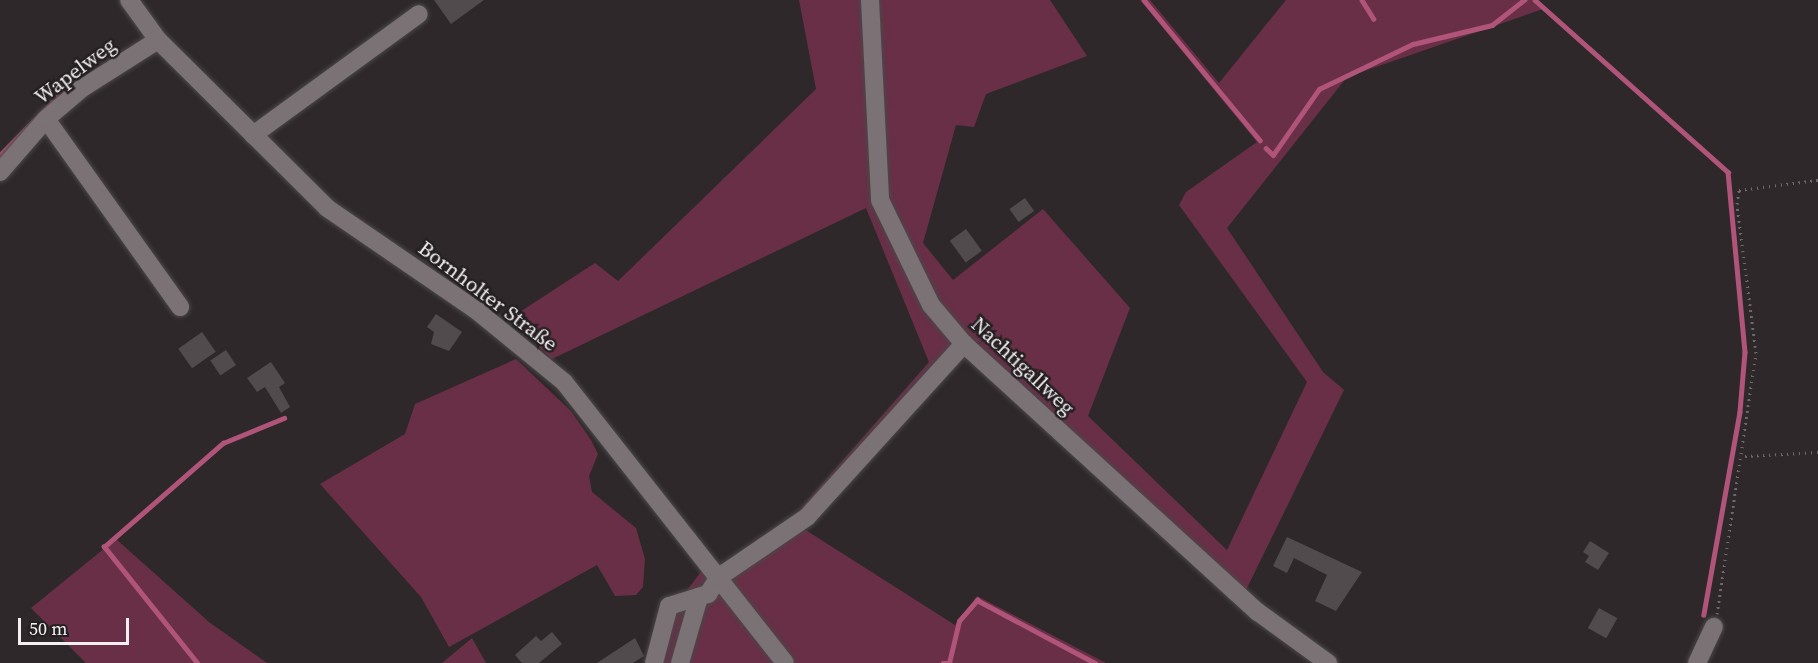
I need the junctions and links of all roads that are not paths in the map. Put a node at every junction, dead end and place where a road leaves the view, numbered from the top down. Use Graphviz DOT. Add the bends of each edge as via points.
graph roads {
  1 [pos="129,0"];
  2 [pos="870,0"];
  3 [pos="419,14"];
  4 [pos="158,40"];
  5 [pos="46,119"];
  6 [pos="253,135"];
  7 [pos="0,172"];
  8 [pos="180,307"];
  9 [pos="964,344"];
  10 [pos="719,577"];
  11 [pos="699,597"];
  12 [pos="1714,627"];
  13 [pos="654,663"];
  14 [pos="680,663"];
  15 [pos="785,663"];
  16 [pos="1328,663"];
  17 [pos="1697,663"];
  1 -- 4 [label="street, Bornholter Straße"];
  2 -- 9 [label="street, Nachtigallweg" via="880,200 931,305"];
  3 -- 6 [label="street"];
  4 -- 5 [label="street, Wapelweg" via="81,89"];
  4 -- 6 [label="street, Bornholter Straße"];
  5 -- 7 [label="street, Wapelweg"];
  5 -- 8 [label="street"];
  6 -- 10 [label="street, Bornholter Straße" via="327,208 476,310 564,382"];
  9 -- 10 [label="street" via="807,517"];
  9 -- 16 [label="street, Nachtigallweg" via="1258,612"];
  10 -- 11 [label="street"];
  10 -- 15 [label="street, Bornholter Straße"];
  11 -- 13 [label="street" via="664,612"];
  11 -- 14 [label="street"];
  12 -- 17 [label="street"];
}
